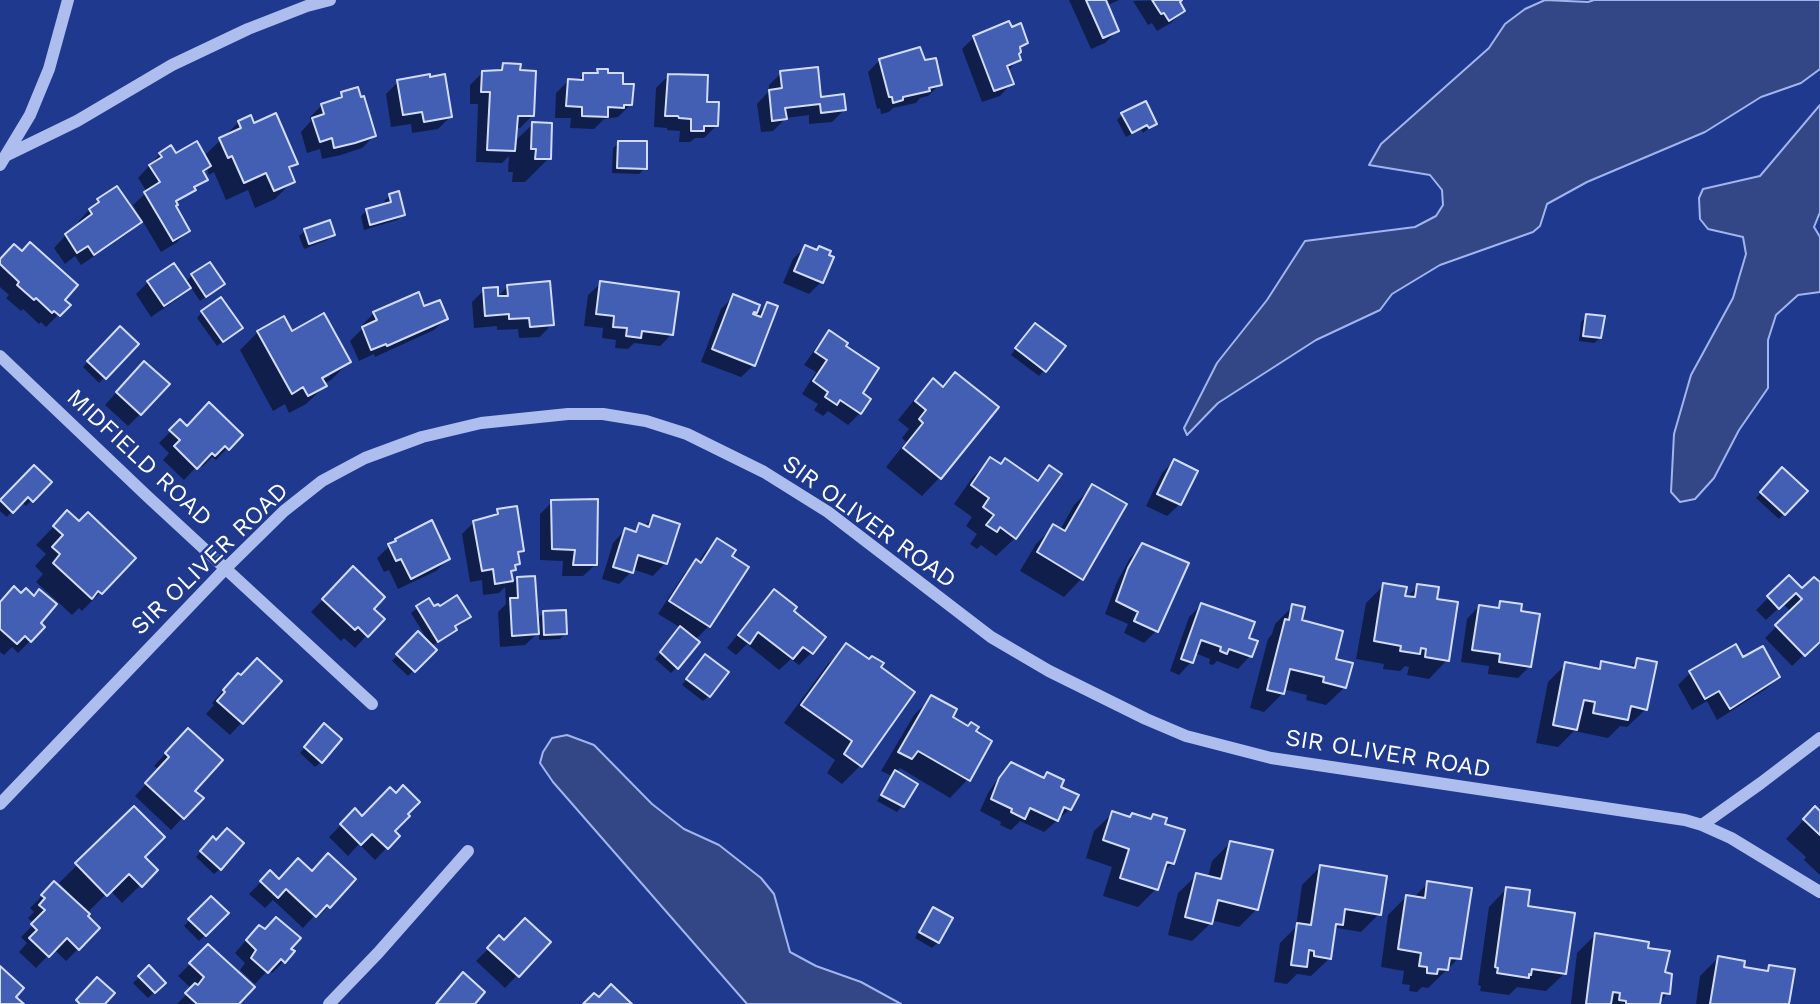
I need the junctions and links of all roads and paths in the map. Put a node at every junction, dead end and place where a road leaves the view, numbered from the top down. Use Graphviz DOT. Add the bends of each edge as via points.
graph roads {
  1 [pos="68,0"];
  2 [pos="330,0"];
  3 [pos="3,160"];
  4 [pos="0,356"];
  5 [pos="226,568"];
  6 [pos="372,704"];
  7 [pos="1820,738"];
  8 [pos="0,804"];
  9 [pos="1702,825"];
  10 [pos="468,851"];
  11 [pos="1820,892"];
  12 [pos="329,1004"];
  1 -- 3 [label="street" via="49,69 30,115"];
  2 -- 3 [label="street" via="248,29 172,65"];
  4 -- 5 [label="street, MIDFIELD ROAD"];
  5 -- 6 [label="street, MIDFIELD ROAD"];
  5 -- 8 [label="street, SIR OLIVER ROAD"];
  5 -- 9 [label="street, SIR OLIVER ROAD" via="322,481 411,441 481,423 568,414 646,421 687,434 764,472 828,513 991,637 1049,671 1186,736 1284,760"];
  7 -- 9 [label="street"];
  9 -- 11 [label="street, SIR OLIVER ROAD"];
  10 -- 12 [label="street"];
}
